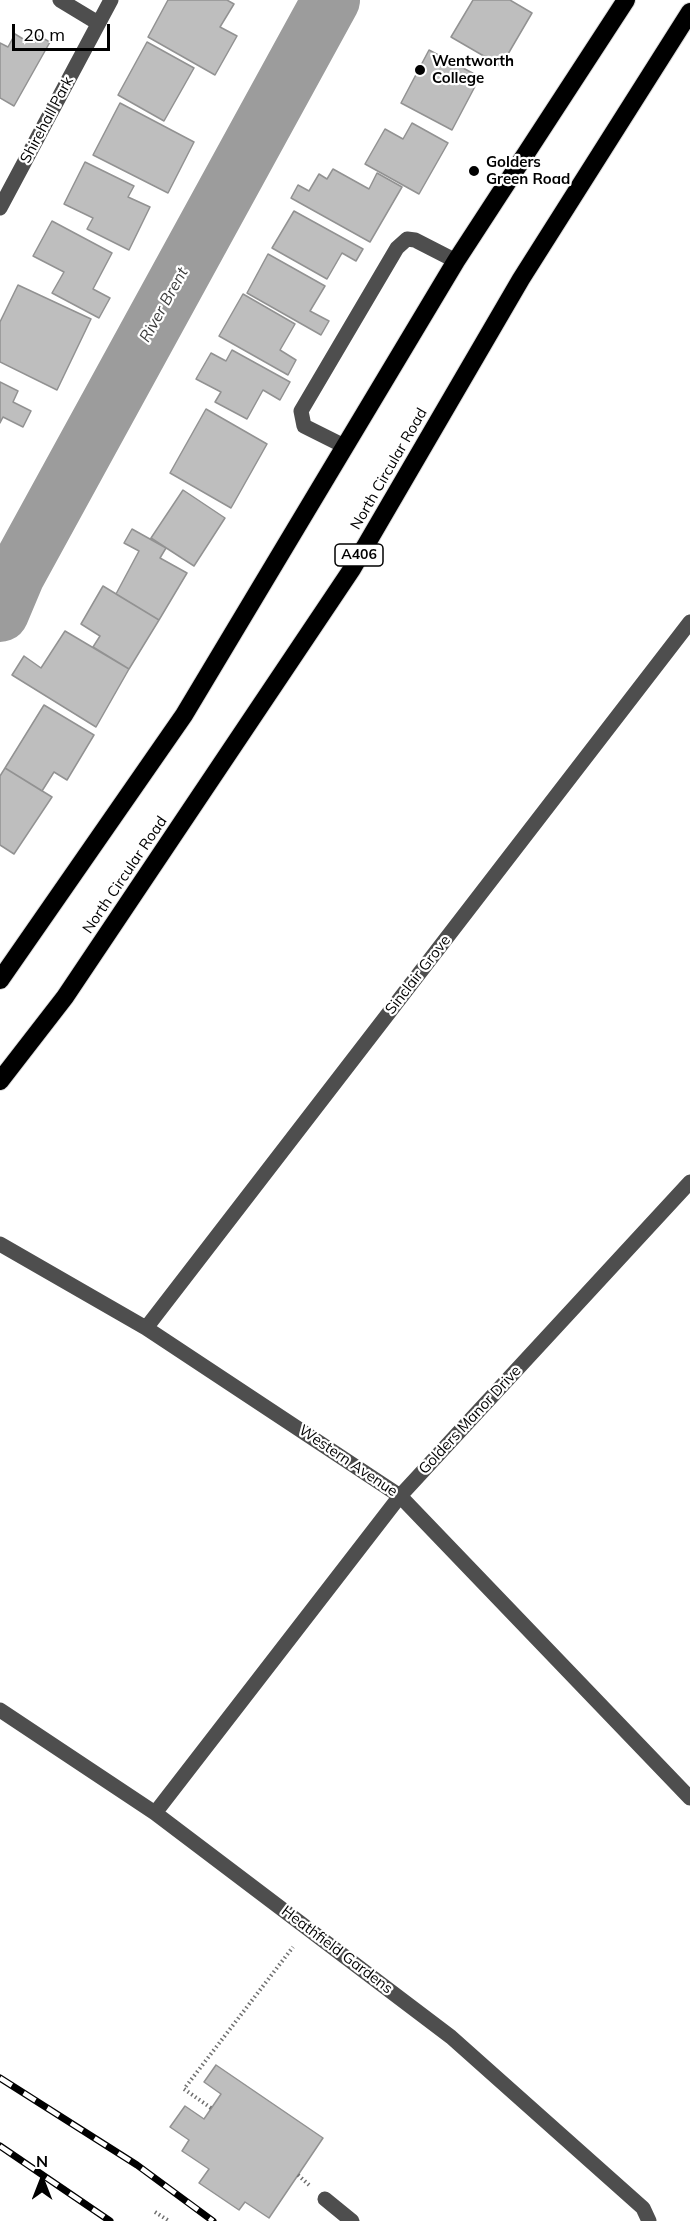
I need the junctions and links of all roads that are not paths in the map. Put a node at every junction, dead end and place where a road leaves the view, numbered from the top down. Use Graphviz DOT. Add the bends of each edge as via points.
graph roads {
  1 [pos="60,0"];
  2 [pos="111,0"];
  3 [pos="626,0"];
  4 [pos="690,12"];
  5 [pos="98,23"];
  6 [pos="0,208"];
  7 [pos="456,261"];
  8 [pos="344,446"];
  9 [pos="690,622"];
  10 [pos="0,980"];
  11 [pos="0,1081"];
  12 [pos="690,1182"];
  13 [pos="0,1244"];
  14 [pos="146,1328"];
  15 [pos="400,1496"];
  16 [pos="0,1710"];
  17 [pos="690,1798"];
  18 [pos="155,1813"];
  19 [pos="325,2199"];
  20 [pos="352,2221"];
  21 [pos="649,2221"];
  1 -- 5 [label="street"];
  2 -- 5 [label="street, Shirehall Park"];
  3 -- 7 [label="highway"];
  4 -- 11 [label="highway, North Circular Road / A406" via="521,279 352,568 64,997"];
  5 -- 6 [label="street, Shirehall Park"];
  7 -- 8 [label="highway"];
  7 -- 8 [label="street" via="415,240 407,239 397,248 301,411 304,426"];
  8 -- 10 [label="highway" via="184,716"];
  9 -- 14 [label="street, Sinclair Grove"];
  12 -- 15 [label="street, Golders Manor Drive"];
  13 -- 14 [label="street, Western Avenue"];
  14 -- 15 [label="street, Western Avenue"];
  15 -- 17 [label="street, Western Avenue"];
  15 -- 18 [label="street, Golders Manor Drive"];
  16 -- 18 [label="street, Heathfield Gardens"];
  18 -- 21 [label="street, Heathfield Gardens" via="451,2037 643,2208"];
  19 -- 20 [label="street"];
}
